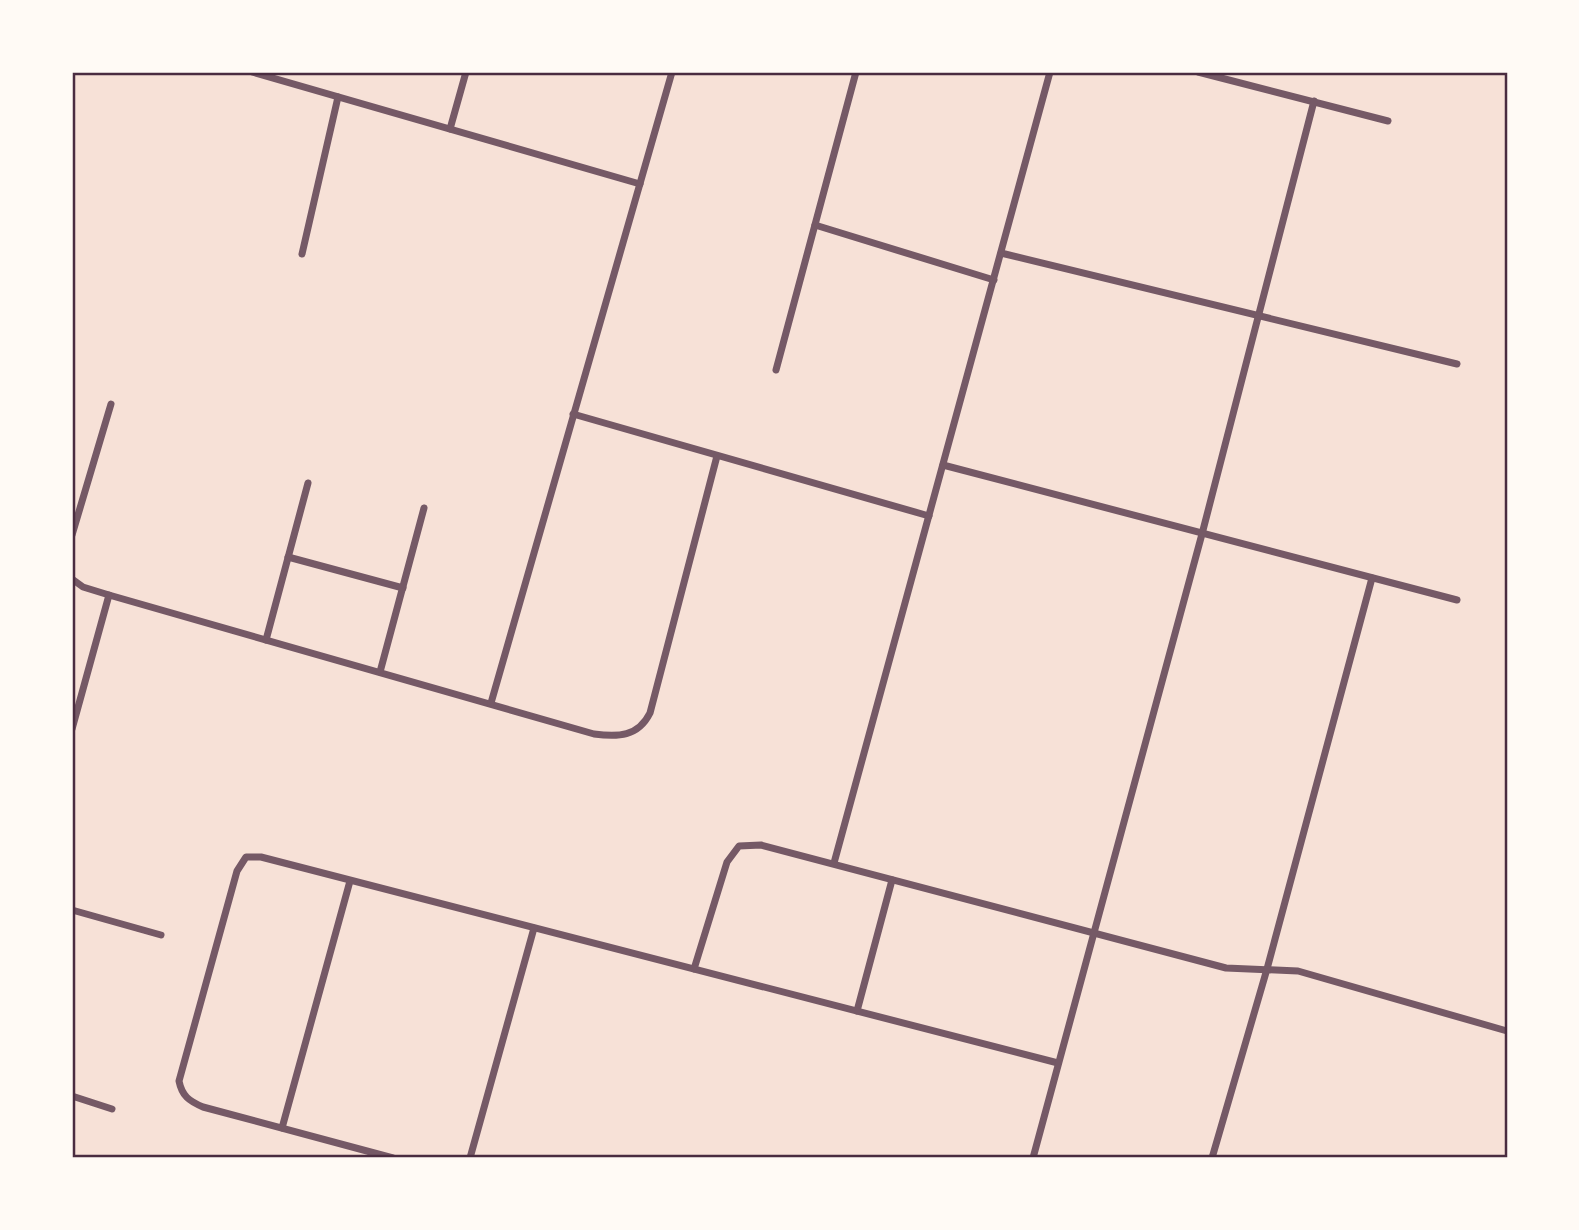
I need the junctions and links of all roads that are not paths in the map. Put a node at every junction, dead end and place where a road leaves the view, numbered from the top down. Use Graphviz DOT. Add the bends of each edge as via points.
graph roads {
  1 [pos="251,72"];
  2 [pos="466,72"];
  3 [pos="671,72"];
  4 [pos="856,72"];
  5 [pos="1050,72"];
  6 [pos="1198,72"];
  7 [pos="338,97"];
  8 [pos="1314,101"];
  9 [pos="1388,121"];
  10 [pos="450,129"];
  11 [pos="639,184"];
  12 [pos="815,225"];
  13 [pos="1001,253"];
  14 [pos="302,254"];
  15 [pos="994,280"];
  16 [pos="1259,315"];
  17 [pos="1457,364"];
  18 [pos="776,370"];
  19 [pos="111,404"];
  20 [pos="573,414"];
  21 [pos="717,456"];
  22 [pos="943,465"];
  23 [pos="308,483"];
  24 [pos="424,508"];
  25 [pos="929,516"];
  26 [pos="1202,534"];
  27 [pos="72,535"];
  28 [pos="288,557"];
  29 [pos="1372,578"];
  30 [pos="72,579"];
  31 [pos="403,588"];
  32 [pos="109,595"];
  33 [pos="1457,600"];
  34 [pos="266,639"];
  35 [pos="380,672"];
  36 [pos="491,704"];
  37 [pos="72,729"];
  38 [pos="834,863"];
  39 [pos="892,880"];
  40 [pos="350,881"];
  41 [pos="72,910"];
  42 [pos="534,929"];
  43 [pos="1091,933"];
  44 [pos="161,935"];
  45 [pos="694,969"];
  46 [pos="1267,969"];
  47 [pos="857,1011"];
  48 [pos="1507,1031"];
  49 [pos="1058,1063"];
  50 [pos="72,1096"];
  51 [pos="112,1108"];
  52 [pos="282,1128"];
  53 [pos="393,1158"];
  54 [pos="470,1158"];
  55 [pos="1033,1158"];
  56 [pos="1212,1158"];
  1 -- 7 [label="street"];
  2 -- 10 [label="street"];
  3 -- 11 [label="street"];
  4 -- 12 [label="street"];
  5 -- 13 [label="street"];
  6 -- 8 [label="street"];
  7 -- 10 [label="street"];
  7 -- 14 [label="street"];
  8 -- 9 [label="street"];
  8 -- 16 [label="street"];
  10 -- 11 [label="street"];
  11 -- 20 [label="street"];
  12 -- 15 [label="street"];
  12 -- 18 [label="street"];
  13 -- 15 [label="street"];
  13 -- 16 [label="street"];
  15 -- 22 [label="street"];
  16 -- 17 [label="street"];
  16 -- 26 [label="street"];
  19 -- 27 [label="street"];
  20 -- 21 [label="street"];
  20 -- 36 [label="street"];
  21 -- 25 [label="street"];
  21 -- 36 [label="street" via="644,725 630,734 594,734"];
  22 -- 25 [label="street"];
  22 -- 26 [label="street"];
  23 -- 28 [label="street"];
  24 -- 31 [label="street"];
  25 -- 38 [label="street"];
  26 -- 29 [label="street"];
  26 -- 43 [label="street"];
  28 -- 31 [label="street"];
  28 -- 34 [label="street"];
  29 -- 33 [label="street"];
  29 -- 46 [label="street"];
  30 -- 32 [label="street"];
  31 -- 35 [label="street"];
  32 -- 34 [label="street"];
  32 -- 37 [label="street"];
  34 -- 35 [label="street"];
  35 -- 36 [label="street"];
  38 -- 39 [label="street"];
  38 -- 45 [label="street" via="761,845 739,846 727,862"];
  39 -- 43 [label="street"];
  39 -- 47 [label="street"];
  40 -- 42 [label="street"];
  40 -- 52 [label="street"];
  40 -- 52 [label="street" via="261,857 242,860 179,1081 189,1100"];
  41 -- 44 [label="street"];
  42 -- 45 [label="street"];
  42 -- 54 [label="street"];
  43 -- 46 [label="street" via="1226,968"];
  43 -- 49 [label="street"];
  45 -- 47 [label="street"];
  46 -- 48 [label="street" via="1298,971"];
  46 -- 56 [label="street"];
  47 -- 49 [label="street"];
  49 -- 55 [label="street"];
  50 -- 51 [label="street"];
  52 -- 53 [label="street"];
}
